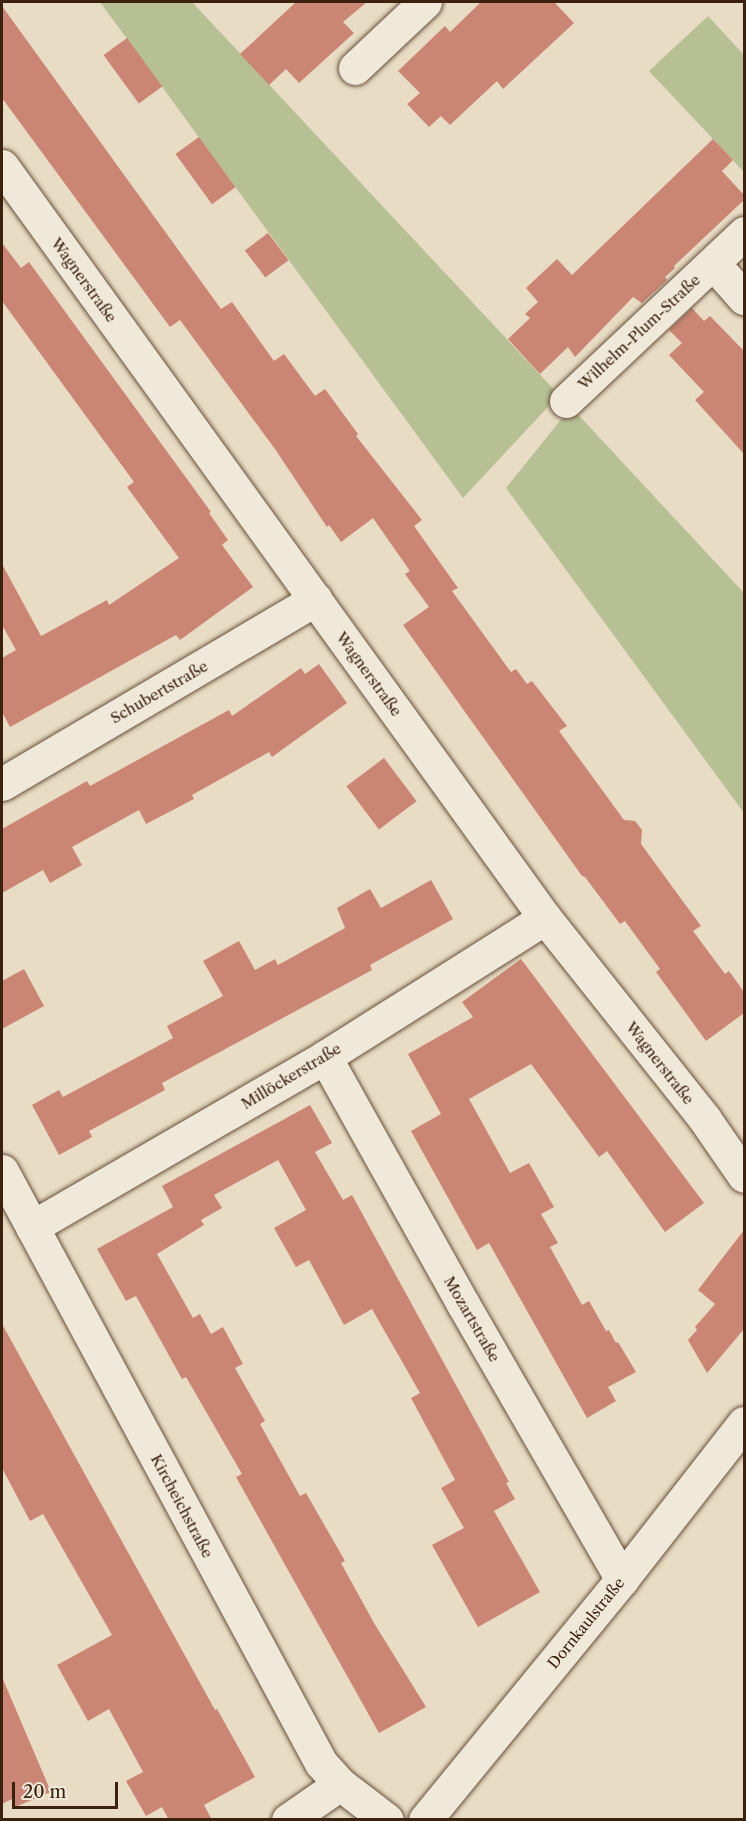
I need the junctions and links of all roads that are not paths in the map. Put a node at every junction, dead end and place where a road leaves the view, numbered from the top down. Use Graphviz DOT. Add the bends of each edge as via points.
graph roads {
  1 [pos="425,2"];
  2 [pos="354,68"];
  3 [pos="2,166"];
  4 [pos="744,233"];
  5 [pos="713,263"];
  6 [pos="744,297"];
  7 [pos="566,401"];
  8 [pos="315,599"];
  9 [pos="2,784"];
  10 [pos="545,918"];
  11 [pos="325,1058"];
  12 [pos="2,1171"];
  13 [pos="744,1176"];
  14 [pos="32,1227"];
  15 [pos="744,1424"];
  16 [pos="622,1580"];
  17 [pos="340,1784"];
  18 [pos="288,1820"];
  19 [pos="387,1820"];
  20 [pos="425,1820"];
  1 -- 2 [label="street"];
  3 -- 8 [label="street, Wagnerstraße"];
  4 -- 5 [label="street, Wilhelm-Plum-Straße"];
  5 -- 6 [label="street, Wilhelm-Plum-Straße"];
  5 -- 7 [label="street, Wilhelm-Plum-Straße"];
  8 -- 9 [label="street, Schubertstraße"];
  8 -- 10 [label="street, Wagnerstraße"];
  10 -- 11 [label="street, Millöckerstraße"];
  10 -- 13 [label="street, Wagnerstraße" via="704,1118"];
  11 -- 14 [label="street, Millöckerstraße"];
  11 -- 16 [label="street, Mozartstraße"];
  12 -- 14 [label="street, Kircheichstraße"];
  14 -- 17 [label="street, Kircheichstraße" via="321,1763"];
  15 -- 16 [label="street, Dornkaulstraße"];
  16 -- 20 [label="street, Dornkaulstraße"];
  17 -- 18 [label="street"];
  17 -- 19 [label="street, Kircheichstraße"];
}
